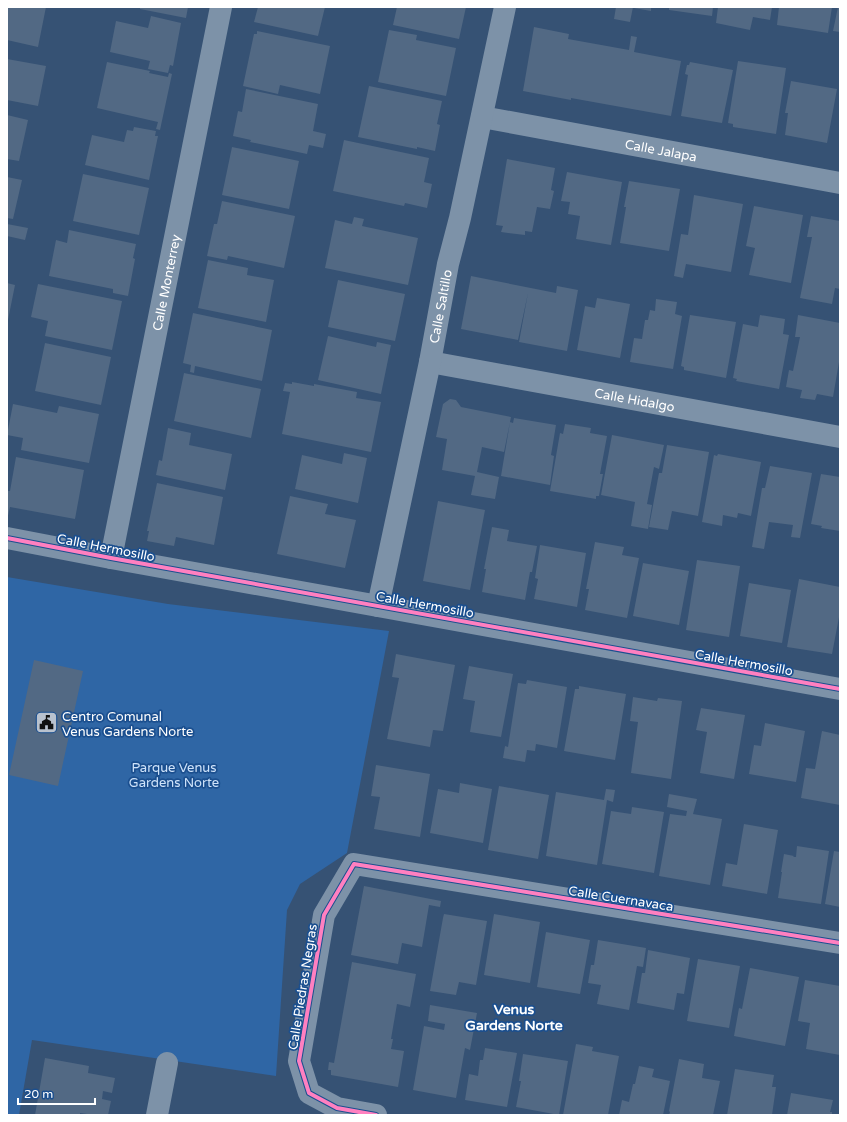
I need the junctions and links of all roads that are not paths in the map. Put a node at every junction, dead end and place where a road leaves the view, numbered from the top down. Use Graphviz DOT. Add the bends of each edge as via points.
graph roads {
  1 [pos="221,7"];
  2 [pos="505,7"];
  3 [pos="482,117"];
  4 [pos="840,183"];
  5 [pos="430,362"];
  6 [pos="840,437"];
  7 [pos="7,538"];
  8 [pos="111,558"];
  9 [pos="378,606"];
  10 [pos="840,689"];
  11 [pos="399,872"];
  12 [pos="840,943"];
  13 [pos="167,1063"];
  14 [pos="157,1115"];
  15 [pos="376,1115"];
  1 -- 8 [label="street, Calle Monterrey"];
  2 -- 3 [label="street, Calle Saltillo"];
  3 -- 4 [label="street, Calle Jalapa"];
  3 -- 5 [label="street, Calle Saltillo" via="448,264"];
  5 -- 6 [label="street, Calle Hidalgo"];
  5 -- 9 [label="street, Calle Saltillo"];
  7 -- 8 [label="street, Calle Hermosillo"];
  8 -- 9 [label="street, Calle Hermosillo"];
  9 -- 10 [label="street, Calle Hermosillo"];
  11 -- 12 [label="street, Calle Cuernavaca"];
  11 -- 15 [label="street, Calle Piedras Negras" via="354,864 324,914 299,1062 309,1093 337,1108"];
  13 -- 14 [label="street"];
}
